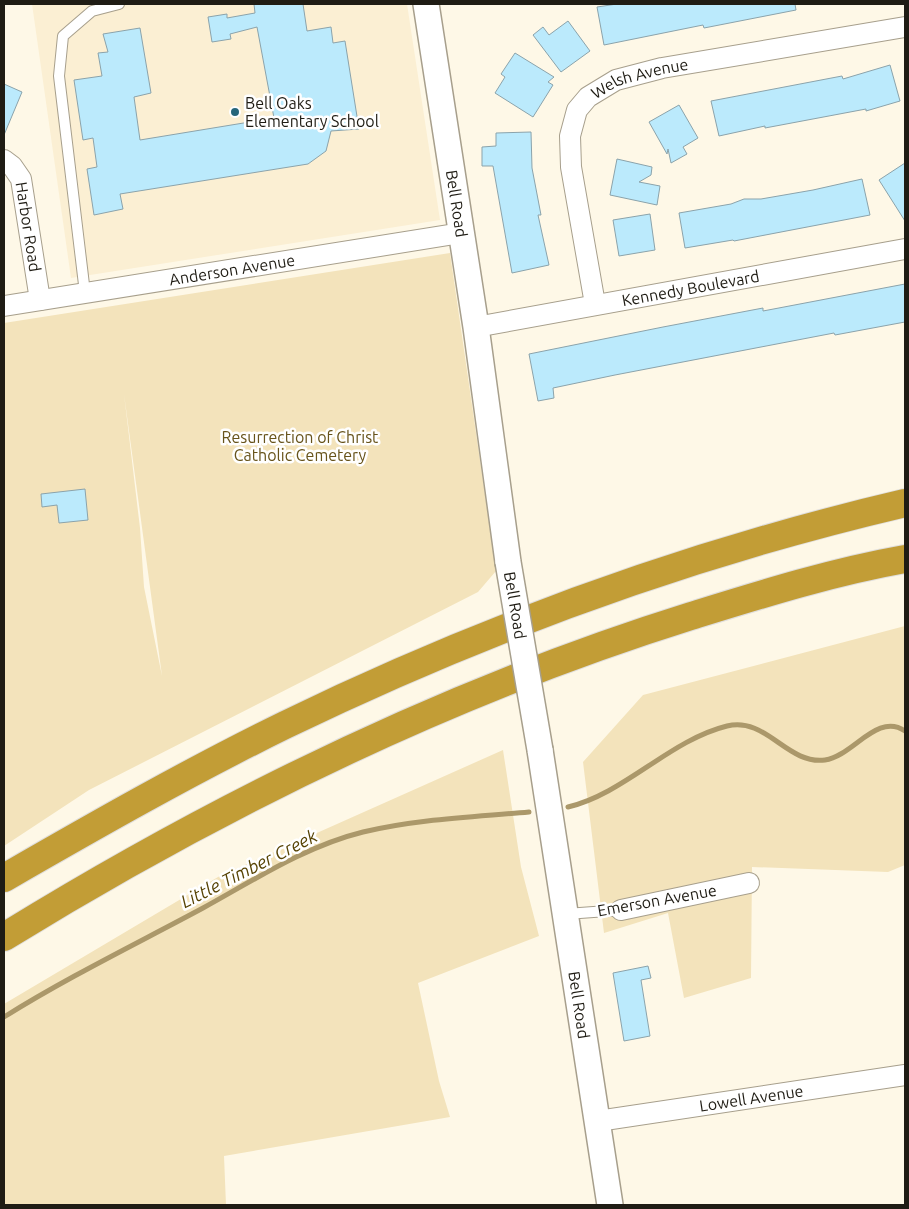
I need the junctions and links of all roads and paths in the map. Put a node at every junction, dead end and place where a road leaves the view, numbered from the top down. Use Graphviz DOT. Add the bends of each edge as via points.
graph roads {
  1 [pos="119,4"];
  2 [pos="426,4"];
  3 [pos="905,27"];
  4 [pos="4,160"];
  5 [pos="461,233"];
  6 [pos="905,249"];
  7 [pos="85,294"];
  8 [pos="40,300"];
  9 [pos="594,304"];
  10 [pos="4,306"];
  11 [pos="476,327"];
  12 [pos="905,503"];
  13 [pos="905,559"];
  14 [pos="8,876"];
  15 [pos="749,883"];
  16 [pos="621,910"];
  17 [pos="566,914"];
  18 [pos="4,937"];
  19 [pos="905,1076"];
  20 [pos="598,1121"];
  21 [pos="610,1205"];
  1 -- 7 [label="lane" via="92,11 64,36 59,76"];
  2 -- 5 [label="street, Bell Road"];
  3 -- 9 [label="street, Welsh Avenue" via="662,68 616,80 588,97 577,110 570,136 571,167"];
  4 -- 8 [label="street, Harbor Road" via="21,179"];
  5 -- 7 [label="street, Anderson Avenue"];
  5 -- 11 [label="street, Bell Road"];
  6 -- 9 [label="street, Kennedy Boulevard"];
  7 -- 8 [label="street, Anderson Avenue"];
  8 -- 10 [label="street, Anderson Avenue"];
  9 -- 11 [label="street, Kennedy Boulevard"];
  11 -- 17 [label="street, Bell Road, bridge" via="508,562"];
  12 -- 14 [label="highway" via="712,554 583,598 491,634 286,725 160,789"];
  13 -- 18 [label="highway" via="806,581 649,629 472,695 246,798 96,880"];
  15 -- 16 [label="street, Emerson Avenue"];
  16 -- 17 [label="lane, Emerson Avenue"];
  17 -- 20 [label="street, Bell Road"];
  19 -- 20 [label="street, Lowell Avenue"];
  20 -- 21 [label="street, Bell Road"];
}
